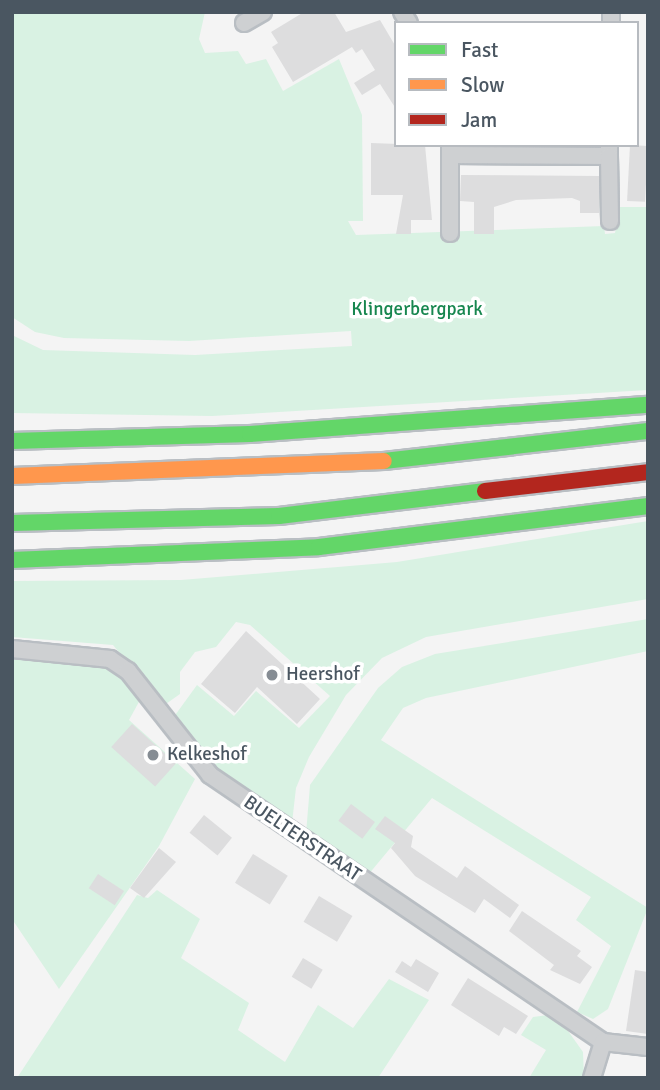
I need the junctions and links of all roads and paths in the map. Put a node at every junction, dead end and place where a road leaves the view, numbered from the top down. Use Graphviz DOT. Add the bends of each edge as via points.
graph roads {
  1 [pos="263,12"];
  2 [pos="244,23"];
  3 [pos="450,150"];
  4 [pos="609,151"];
  5 [pos="610,221"];
  6 [pos="450,233"];
  7 [pos="648,405"];
  8 [pos="648,430"];
  9 [pos="12,439"];
  10 [pos="648,472"];
  11 [pos="12,476"];
  12 [pos="648,506"];
  13 [pos="12,523"];
  14 [pos="12,560"];
  15 [pos="12,649"];
  16 [pos="603,1042"];
  17 [pos="648,1047"];
  18 [pos="592,1078"];
  1 -- 2 [label="street"];
  3 -- 4 [label="street"];
  3 -- 6 [label="street"];
  4 -- 5 [label="street"];
  7 -- 9 [label="highway" via="250,434"];
  8 -- 11 [label="highway" via="344,465"];
  10 -- 13 [label="highway" via="279,516"];
  12 -- 14 [label="highway" via="319,547 175,558"];
  15 -- 16 [label="street, BUELTERSTRAAT" via="110,659 128,671 210,775"];
  16 -- 17 [label="street"];
  16 -- 18 [label="street"];
}
